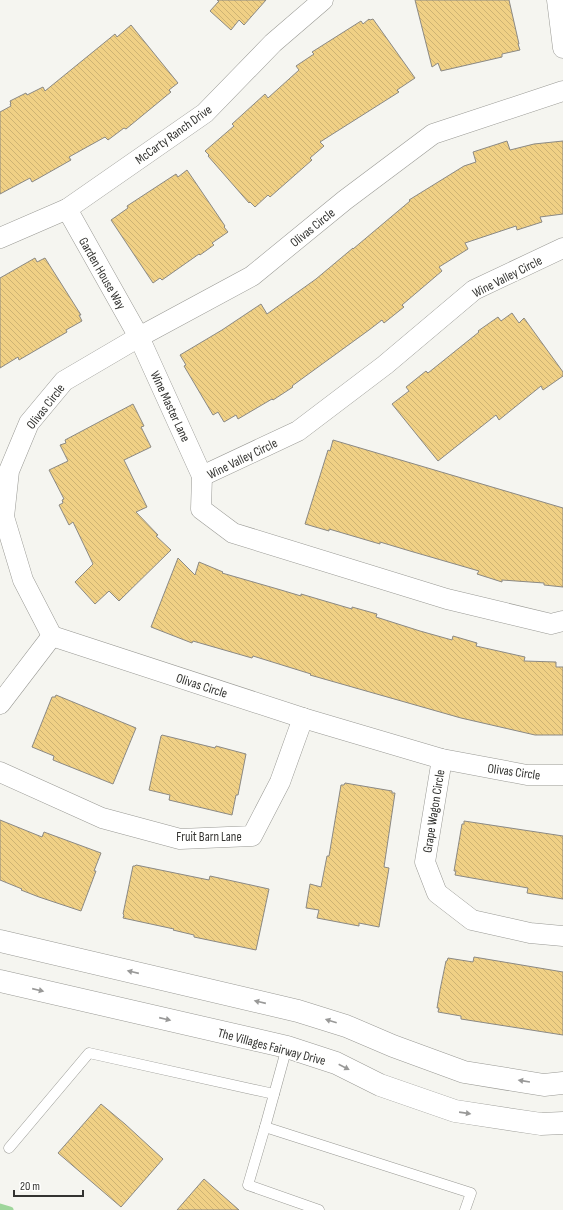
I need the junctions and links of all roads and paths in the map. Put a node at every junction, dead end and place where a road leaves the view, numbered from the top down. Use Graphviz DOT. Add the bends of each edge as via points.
graph roads {
  1 [pos="323,0"];
  2 [pos="557,0"];
  3 [pos="563,48"];
  4 [pos="563,91"];
  5 [pos="67,209"];
  6 [pos="0,238"];
  7 [pos="563,248"];
  8 [pos="139,337"];
  9 [pos="202,476"];
  10 [pos="563,620"];
  11 [pos="52,636"];
  12 [pos="0,704"];
  13 [pos="303,718"];
  14 [pos="442,759"];
  15 [pos="0,772"];
  16 [pos="563,775"];
  17 [pos="563,936"];
  18 [pos="0,941"];
  19 [pos="0,981"];
  20 [pos="287,1047"];
  21 [pos="563,1083"];
  22 [pos="274,1094"];
  23 [pos="563,1123"];
  24 [pos="265,1127"];
  25 [pos="9,1148"];
  26 [pos="319,1210"];
  27 [pos="466,1210"];
  1 -- 5 [label="street, McCarty Ranch Drive" via="273,43 206,113"];
  2 -- 3 [label="street"];
  4 -- 8 [label="street, Olivas Circle" via="433,134 345,200 252,276"];
  5 -- 6 [label="street, McCarty Ranch Drive"];
  5 -- 8 [label="street, Garden House Way"];
  7 -- 9 [label="street, Wine Valley Circle" via="474,290 385,365 298,431"];
  8 -- 9 [label="street, Wine Master Lane"];
  8 -- 11 [label="street, Olivas Circle" via="64,380 29,423 9,470 4,517 23,580"];
  9 -- 10 [label="street, Wine Valley Circle" via="202,510 233,533 447,599 551,624"];
  11 -- 12 [label="street"];
  11 -- 13 [label="street, Olivas Circle"];
  13 -- 14 [label="street, Olivas Circle"];
  13 -- 15 [label="street, Fruit Barn Lane" via="280,782 252,836 180,839 102,818"];
  14 -- 16 [label="street, Olivas Circle" via="527,775"];
  14 -- 17 [label="street, Grape Wagon Circle" via="425,862 437,893 472,920 530,934"];
  21 -- 18 [label="street, one-way" via="544,1084 464,1072 346,1026 298,1011"];
  19 -- 20 [label="street, The Villages Fairway Drive, one-way"];
  20 -- 22 [label="lane"];
  20 -- 23 [label="street, The Villages Fairway Drive, one-way" via="336,1063 380,1085 455,1111 541,1124"];
  22 -- 24 [label="lane"];
  22 -- 25 [label="lane" via="90,1053"];
  24 -- 26 [label="lane" via="248,1185"];
  24 -- 27 [label="lane" via="472,1193"];
}
